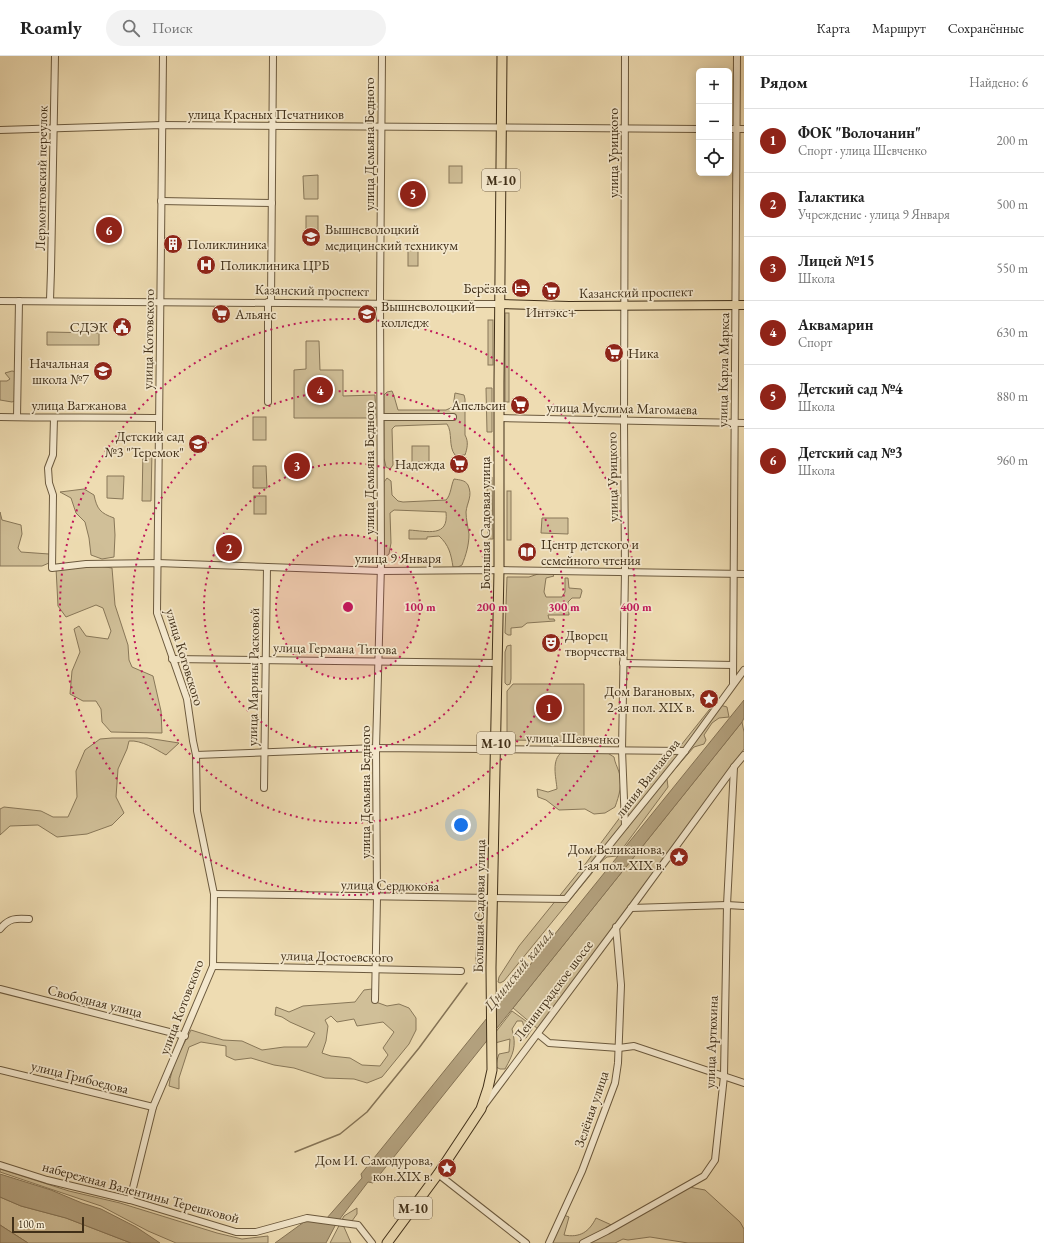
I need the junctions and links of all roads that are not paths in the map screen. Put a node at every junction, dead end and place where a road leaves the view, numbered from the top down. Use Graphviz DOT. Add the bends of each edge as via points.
graph roads {
  1 [pos="55,56"];
  2 [pos="163,56"];
  3 [pos="273,56"];
  4 [pos="382,56"];
  5 [pos="502,56"];
  6 [pos="625,56"];
  7 [pos="737,56"];
  8 [pos="162,125"];
  9 [pos="272,126"];
  10 [pos="382,127"];
  11 [pos="501,128"];
  12 [pos="625,128"];
  13 [pos="54,129"];
  14 [pos="696,129"];
  15 [pos="732,129"];
  16 [pos="736,129"];
  17 [pos="744,129"];
  18 [pos="0,130"];
  19 [pos="161,201"];
  20 [pos="272,202"];
  21 [pos="50,300"];
  22 [pos="0,301"];
  23 [pos="19,301"];
  24 [pos="160,302"];
  25 [pos="270,302"];
  26 [pos="380,304"];
  27 [pos="500,304"];
  28 [pos="740,304"];
  29 [pos="624,305"];
  30 [pos="268,402"];
  31 [pos="0,417"];
  32 [pos="17,417"];
  33 [pos="381,417"];
  34 [pos="453,417"];
  35 [pos="54,418"];
  36 [pos="159,418"];
  37 [pos="499,418"];
  38 [pos="624,420"];
  39 [pos="734,423"];
  40 [pos="744,423"];
  41 [pos="157,563"];
  42 [pos="267,567"];
  43 [pos="499,570"];
  44 [pos="381,571"];
  45 [pos="625,572"];
  46 [pos="734,574"];
  47 [pos="744,574"];
  48 [pos="172,659"];
  49 [pos="266,660"];
  50 [pos="379,660"];
  51 [pos="497,663"];
  52 [pos="624,663"];
  53 [pos="733,665"];
  54 [pos="744,670"];
  55 [pos="733,683"];
  56 [pos="376,748"];
  57 [pos="496,749"];
  58 [pos="622,750"];
  59 [pos="685,750"];
  60 [pos="264,752"];
  61 [pos="196,755"];
  62 [pos="744,755"];
  63 [pos="734,767"];
  64 [pos="264,788"];
  65 [pos="625,825"];
  66 [pos="214,894"];
  67 [pos="377,897"];
  68 [pos="492,898"];
  69 [pos="566,899"];
  70 [pos="727,905"];
  71 [pos="744,906"];
  72 [pos="631,908"];
  73 [pos="29,919"];
  74 [pos="616,927"];
  75 [pos="0,929"];
  76 [pos="213,966"];
  77 [pos="374,969"];
  78 [pos="461,971"];
  79 [pos="0,989"];
  80 [pos="375,1000"];
  81 [pos="538,1034"];
  82 [pos="185,1036"];
  83 [pos="619,1048"];
  84 [pos="0,1070"];
  85 [pos="491,1075"];
  86 [pos="724,1076"];
  87 [pos="503,1080"];
  88 [pos="744,1083"];
  89 [pos="153,1107"];
  90 [pos="481,1109"];
  91 [pos="0,1165"];
  92 [pos="438,1174"];
  93 [pos="130,1200"];
  94 [pos="372,1243"];
  95 [pos="387,1243"];
  96 [pos="526,1243"];
  97 [pos="549,1243"];
  98 [pos="583,1243"];
  1 -- 13 [label="street, Лермонтовский переулок"];
  2 -- 8 [label="street, улица Котовского"];
  3 -- 9 [label="street"];
  4 -- 10 [label="street, улица Демьяна Бедного"];
  5 -- 11 [label="highway, Большая Садовая улица / М-10"];
  6 -- 12 [label="street, улица Урицкого"];
  7 -- 16 [label="street, улица Карла Маркса"];
  8 -- 9 [label="street, улица Красных Печатников"];
  8 -- 13 [label="street, улица Красных Печатников"];
  8 -- 19 [label="street, улица Котовского"];
  9 -- 10 [label="street, улица Красных Печатников"];
  9 -- 20 [label="street"];
  10 -- 11 [label="street, улица Красных Печатников"];
  10 -- 26 [label="street, улица Демьяна Бедного"];
  11 -- 12 [label="street, улица Красных Печатников"];
  11 -- 27 [label="highway, Большая Садовая улица / М-10"];
  12 -- 14 [label="street, улица Красных Печатников"];
  12 -- 29 [label="street, улица Урицкого"];
  13 -- 18 [label="street, улица Красных Печатников"];
  13 -- 21 [label="street, Лермонтовский переулок"];
  15 -- 16 [label="street"];
  16 -- 17 [label="street"];
  16 -- 28 [label="street, улица Карла Маркса"];
  19 -- 20 [label="street"];
  19 -- 24 [label="street, улица Котовского"];
  20 -- 25 [label="street"];
  21 -- 23 [label="street, Казанский проспект"];
  21 -- 24 [label="street, Казанский проспект"];
  22 -- 23 [label="street, Казанский проспект"];
  23 -- 32 [label="street"];
  24 -- 25 [label="street, Казанский проспект"];
  24 -- 36 [label="street, улица Котовского"];
  25 -- 26 [label="street, Казанский проспект"];
  25 -- 30 [label="street"];
  26 -- 27 [label="street, Казанский проспект"];
  26 -- 33 [label="street, улица Демьяна Бедного"];
  27 -- 29 [label="main road, Казанский проспект"];
  27 -- 37 [label="highway, Большая Садовая улица / М-10"];
  28 -- 29 [label="main road, Казанский проспект"];
  28 -- 39 [label="street, улица Карла Маркса"];
  29 -- 38 [label="street, улица Урицкого"];
  31 -- 32 [label="street, улица Вагжанова"];
  32 -- 35 [label="street, улица Вагжанова"];
  33 -- 34 [label="street"];
  33 -- 44 [label="street, улица Демьяна Бедного"];
  35 -- 36 [label="street, улица Вагжанова"];
  35 -- 41 [label="street, улица 9 Января" via="53,455 48,468 53,495 52,568 86,564"];
  36 -- 41 [label="street, улица Котовского"];
  37 -- 38 [label="street, улица Муслима Магомаева"];
  37 -- 43 [label="highway, Большая Садовая улица / М-10"];
  38 -- 39 [label="street, улица Муслима Магомаева"];
  38 -- 45 [label="street, улица Урицкого"];
  39 -- 40 [label="street, улица Муслима Магомаева"];
  39 -- 46 [label="street, улица Карла Маркса"];
  41 -- 42 [label="street, улица 9 Января"];
  41 -- 48 [label="street, улица Котовского" via="157,613"];
  42 -- 44 [label="street, улица 9 Января"];
  42 -- 49 [label="street, улица Марины Расковой"];
  43 -- 44 [label="street, улица 9 Января"];
  43 -- 45 [label="street, улица 9 Января"];
  43 -- 51 [label="highway, Большая Садовая улица / М-10"];
  44 -- 50 [label="street, улица Демьяна Бедного"];
  45 -- 46 [label="street, улица 9 Января"];
  45 -- 52 [label="street, улица Урицкого"];
  46 -- 47 [label="street, улица 9 Января"];
  46 -- 53 [label="street, улица Карла Маркса"];
  48 -- 49 [label="street, улица Германа Титова"];
  48 -- 61 [label="street, улица Котовского" via="187,699"];
  49 -- 50 [label="street, улица Германа Титова"];
  49 -- 60 [label="street, улица Марины Расковой"];
  50 -- 51 [label="street, улица Германа Титова"];
  50 -- 56 [label="street, улица Демьяна Бедного"];
  51 -- 57 [label="highway, Большая Садовая улица / М-10"];
  52 -- 53 [label="street"];
  52 -- 58 [label="street, улица Урицкого"];
  53 -- 55 [label="street, улица Карла Маркса"];
  54 -- 55 [label="street, линия Ванчакова"];
  55 -- 59 [label="street, линия Ванчакова"];
  56 -- 57 [label="street, улица Шевченко"];
  56 -- 60 [label="street, улица Шевченко"];
  56 -- 67 [label="street, улица Демьяна Бедного"];
  57 -- 58 [label="street, улица Шевченко"];
  57 -- 68 [label="highway, Большая Садовая улица / М-10"];
  58 -- 59 [label="street, улица Шевченко"];
  58 -- 65 [label="street, улица Урицкого"];
  59 -- 65 [label="street, линия Ванчакова"];
  60 -- 61 [label="street, улица Шевченко"];
  60 -- 64 [label="street, улица Марины Расковой"];
  61 -- 66 [label="street, улица Котовского" via="198,811"];
  62 -- 63 [label="street, Ленинградское шоссе"];
  63 -- 70 [label="street, улица Артюхина"];
  63 -- 72 [label="street, Ленинградское шоссе"];
  65 -- 69 [label="street, линия Ванчакова"];
  66 -- 67 [label="street, улица Сердюкова"];
  66 -- 76 [label="street, улица Котовского"];
  67 -- 68 [label="street, улица Сердюкова"];
  67 -- 77 [label="street, улица Демьяна Бедного"];
  68 -- 69 [label="street, улица Сердюкова"];
  68 -- 85 [label="highway, Большая Садовая улица / М-10"];
  70 -- 71 [label="street"];
  70 -- 72 [label="street"];
  70 -- 86 [label="street, улица Артюхина"];
  72 -- 74 [label="street, Ленинградское шоссе"];
  73 -- 75 [label="street" via="19,918 6,922"];
  74 -- 81 [label="street, Ленинградское шоссе"];
  74 -- 83 [label="street, Зелёная улица" via="621,985"];
  76 -- 77 [label="street, улица Достоевского"];
  76 -- 82 [label="street, улица Котовского"];
  77 -- 78 [label="street, улица Достоевского"];
  77 -- 80 [label="street, улица Демьяна Бедного"];
  79 -- 82 [label="street, Свободная улица"];
  81 -- 83 [label="street" via="549,1043"];
  81 -- 87 [label="street, Ленинградское шоссе"];
  82 -- 89 [label="street, улица Котовского"];
  83 -- 86 [label="street" via="634,1046"];
  83 -- 97 [label="street, Зелёная улица" via="615,1084 582,1171"];
  84 -- 89 [label="street, улица Грибоедова"];
  85 -- 87 [label="street"];
  85 -- 90 [label="highway, М-10"];
  86 -- 88 [label="street"];
  86 -- 98 [label="street, улица Артюхина" via="715,1160 704,1176"];
  87 -- 90 [label="street, Ленинградское шоссе"];
  89 -- 93 [label="street, улица Котовского"];
  90 -- 92 [label="highway, Ленинградское шоссе / М-10"];
  91 -- 93 [label="street, набережная Валентины Терешковой" via="47,1180"];
  92 -- 95 [label="highway, Ленинградское шоссе / М-10"];
  92 -- 96 [label="street"];
  93 -- 94 [label="street, набережная Валентины Терешковой" via="236,1232 256,1232 306,1218 358,1225"];
}
